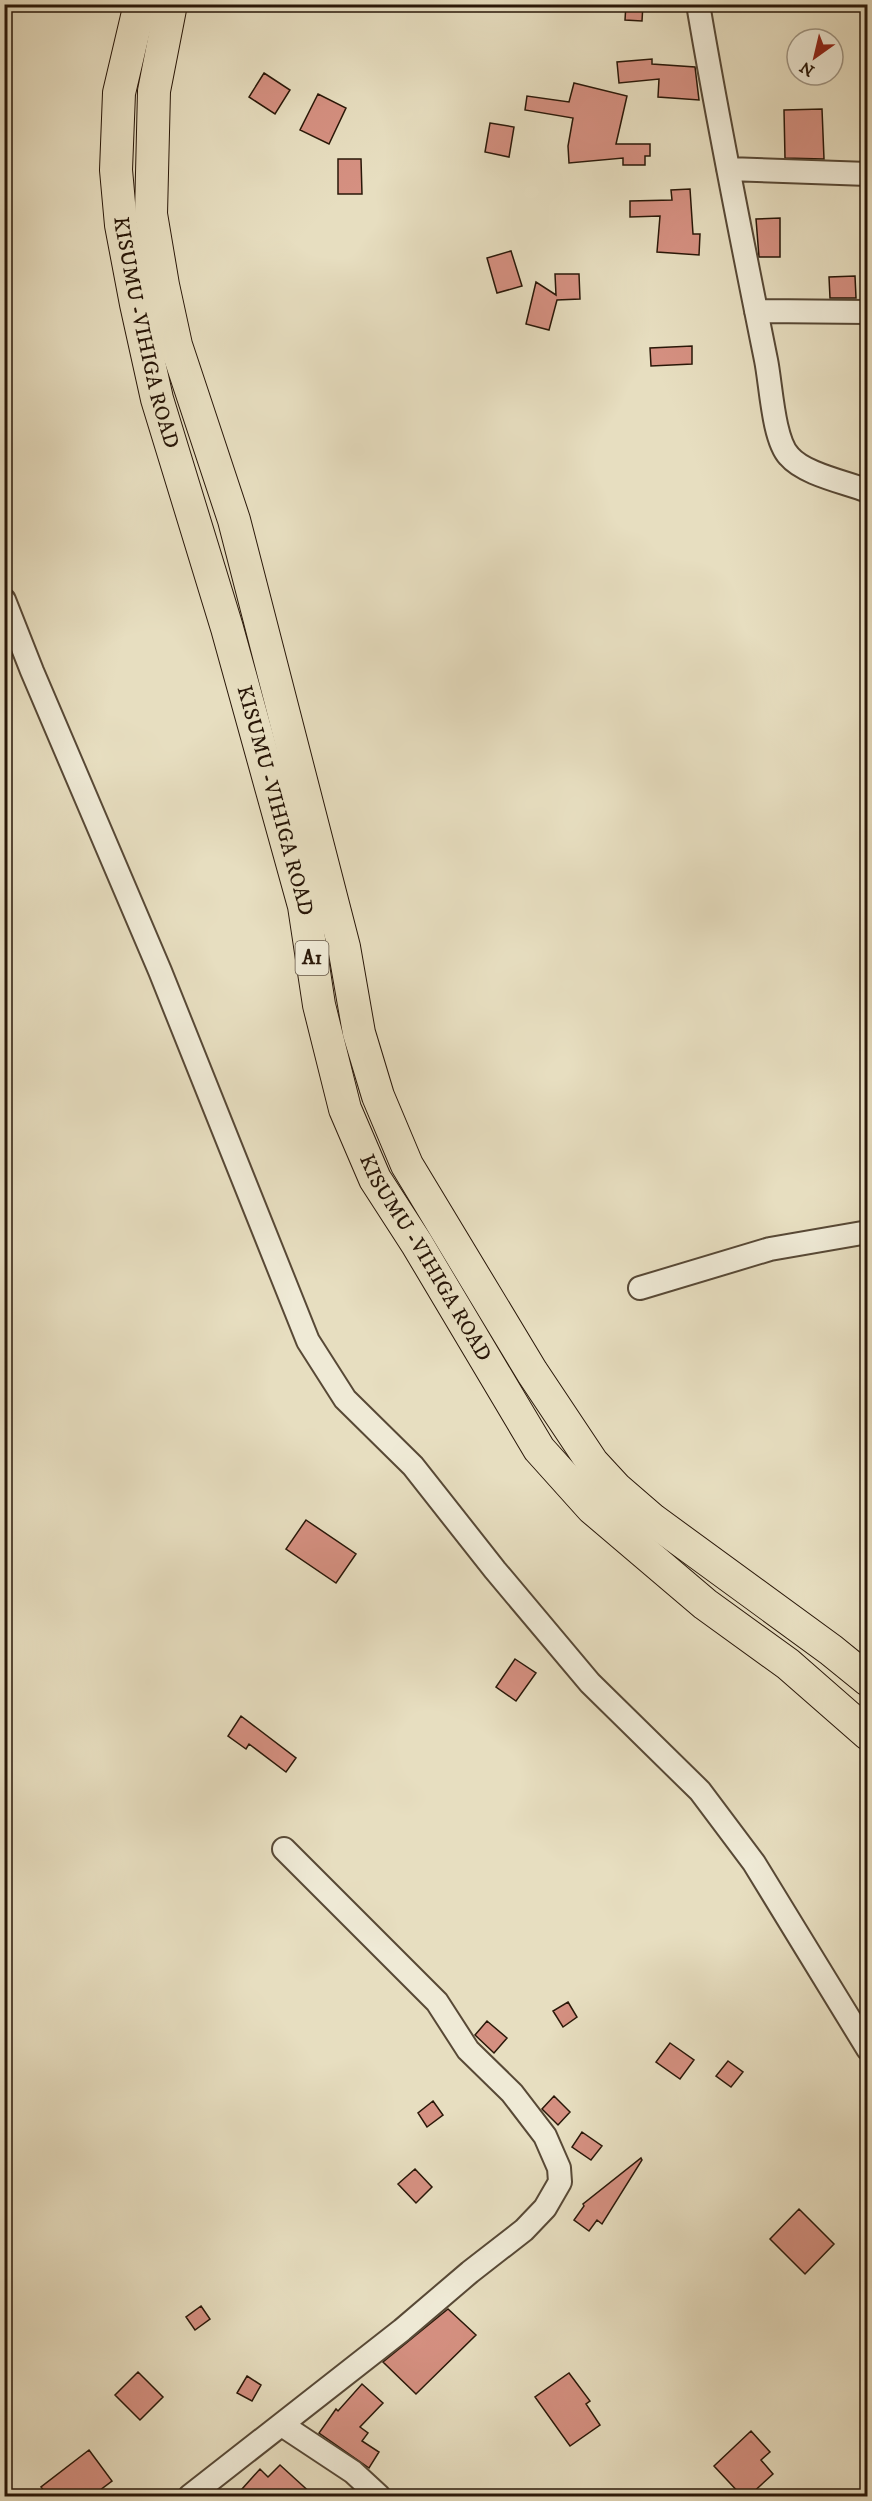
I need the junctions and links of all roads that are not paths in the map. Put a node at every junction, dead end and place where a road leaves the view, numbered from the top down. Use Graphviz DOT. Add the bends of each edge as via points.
graph roads {
  1 [pos="141,4"];
  2 [pos="171,4"];
  3 [pos="698,4"];
  4 [pos="728,169"];
  5 [pos="867,174"];
  6 [pos="756,310"];
  7 [pos="867,312"];
  8 [pos="867,491"];
  9 [pos="4,600"];
  10 [pos="867,1232"];
  11 [pos="640,1288"];
  12 [pos="867,1680"];
  13 [pos="867,1734"];
  14 [pos="284,1849"];
  15 [pos="867,2049"];
  16 [pos="282,2426"];
  17 [pos="190,2496"];
  18 [pos="379,2496"];
  1 -- 13 [label="highway, KISUMU -VIHIGA ROAD / A1" via="118,93 116,170 121,225 157,399 227,628 304,906 319,1005 345,1109 375,1179 540,1449 616,1529 705,1604 788,1664"];
  2 -- 12 [label="highway, KISUMU -VIHIGA ROAD / A1" via="153,103 151,214 163,285 176,345 234,520 344,947 359,1033 378,1096 407,1165 532,1372 592,1462 653,1520"];
  3 -- 4 [label="street"];
  4 -- 5 [label="street"];
  4 -- 6 [label="street"];
  6 -- 7 [label="street"];
  6 -- 8 [label="street" via="780,442 789,457 799,465"];
  9 -- 15 [label="street" via="165,981 308,1341 345,1399 413,1466 590,1683 699,1791 754,1863"];
  10 -- 11 [label="street" via="770,1249"];
  14 -- 16 [label="street" via="437,2002 468,2050 512,2093 545,2136 559,2168 560,2182 545,2208 524,2230"];
  16 -- 17 [label="street"];
  16 -- 18 [label="street" via="353,2472"];
}
